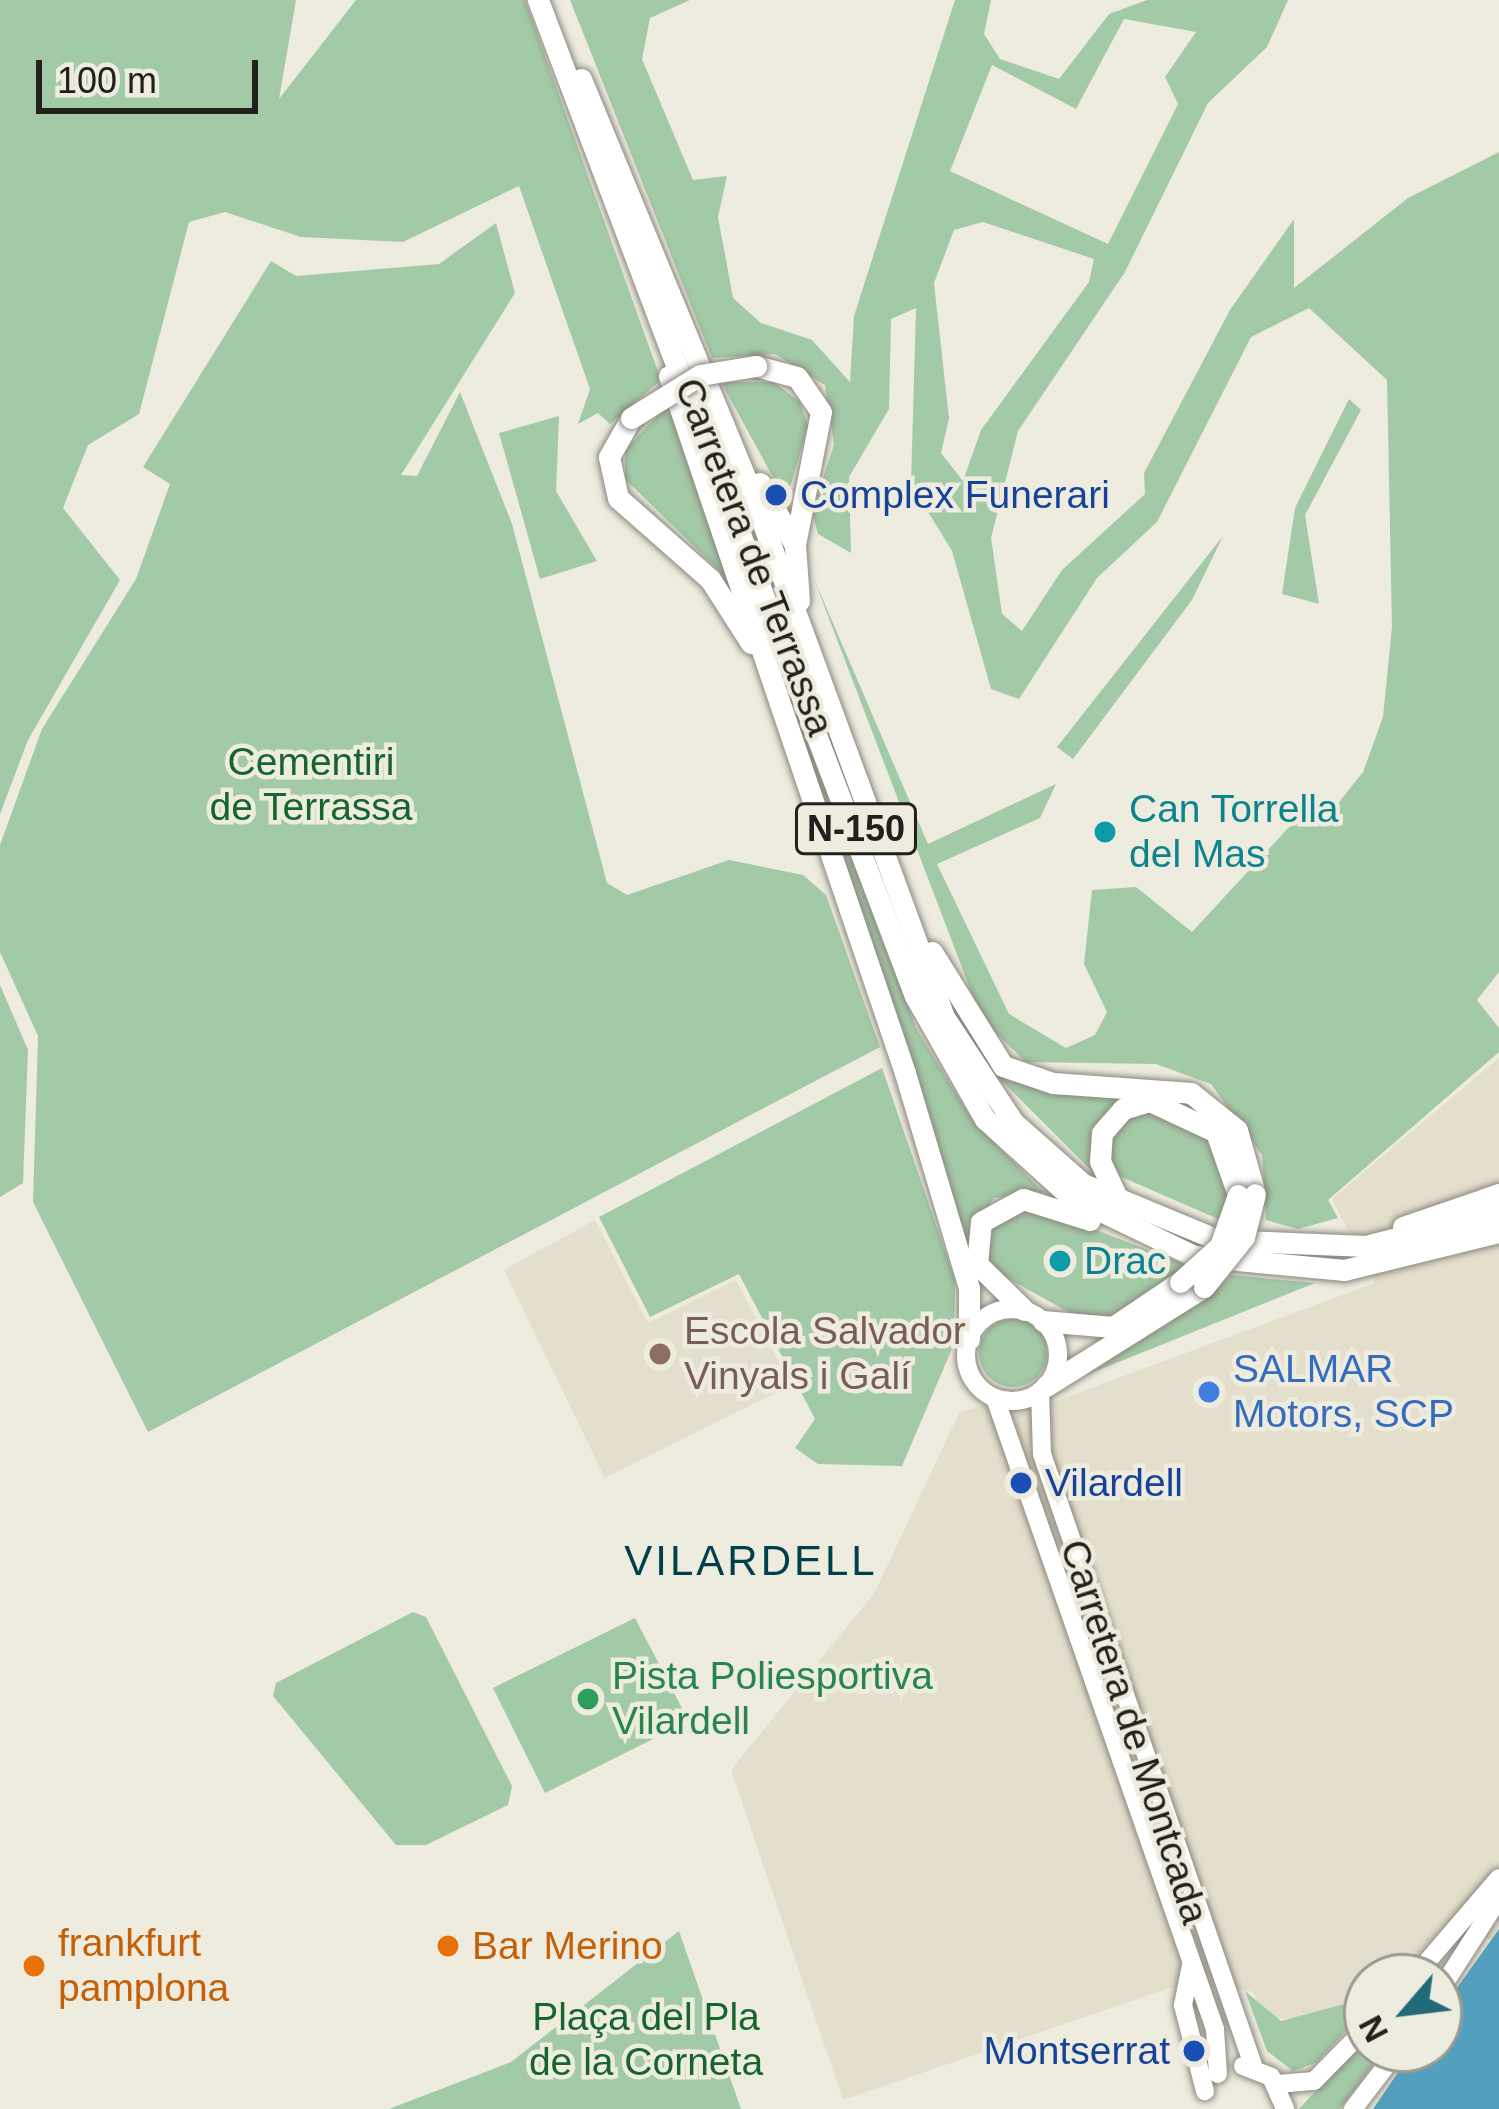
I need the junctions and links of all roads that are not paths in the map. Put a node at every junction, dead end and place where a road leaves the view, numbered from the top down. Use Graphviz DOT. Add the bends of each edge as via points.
graph roads {
  1 [pos="538,0"];
  2 [pos="550,0"];
  3 [pos="632,249"];
  4 [pos="699,363"];
  5 [pos="794,545"];
  6 [pos="799,620"];
  7 [pos="786,722"];
  8 [pos="892,876"];
  9 [pos="1499,1194"];
  10 [pos="1247,1195"];
  11 [pos="1120,1205"];
  12 [pos="1499,1211"];
  13 [pos="1499,1232"];
  14 [pos="1159,1244"];
  15 [pos="1366,1246"];
  16 [pos="1034,1315"];
  17 [pos="969,1339"];
  18 [pos="1043,1389"];
  19 [pos="995,1398"];
  20 [pos="1499,1878"];
  21 [pos="1499,1898"];
  22 [pos="1435,1953"];
  23 [pos="1463,1954"];
  24 [pos="1192,1960"];
  25 [pos="1343,2051"];
  26 [pos="1254,2068"];
  27 [pos="1381,2073"];
  28 [pos="1218,2074"];
  29 [pos="1278,2084"];
  30 [pos="1203,2100"];
  31 [pos="1286,2109"];
  32 [pos="1353,2109"];
  1 -- 3 [label="main road, Carretera de Terrassa / N-150"];
  2 -- 4 [label="main road, Carretera de Terrassa / N-150"];
  3 -- 7 [label="main road"];
  3 -- 14 [label="main road, Carretera de Terrassa / N-150" via="940,1051 1029,1164"];
  4 -- 5 [label="main road"];
  4 -- 6 [label="main road, Carretera de Terrassa / N-150"];
  5 -- 6 [label="main road"];
  5 -- 7 [label="main road, bridge" via="821,412 797,377 756,366 700,375 631,418 609,458 618,498 723,594"];
  6 -- 8 [label="main road, Carretera de Terrassa / N-150"];
  7 -- 17 [label="main road" via="963,1262"];
  8 -- 10 [label="main road" via="995,1060 1042,1082 1191,1093 1237,1130"];
  8 -- 11 [label="main road, Carretera de Terrassa / N-150" via="944,1017 984,1086 1042,1152"];
  9 -- 15 [label="main road"];
  10 -- 11 [label="main road" via="1216,1132 1150,1101 1116,1113 1100,1141"];
  10 -- 16 [label="main road, bridge" via="1220,1246 1113,1327"];
  10 -- 18 [label="main road, bridge" via="1244,1237 1204,1286"];
  11 -- 15 [label="main road, Carretera de Terrassa / N-150" via="1218,1240"];
  12 -- 15 [label="main road, Carretera de Terrassa / N-150"];
  13 -- 14 [label="main road, Carretera de Terrassa / N-150" via="1328,1271 1239,1265"];
  14 -- 16 [label="main road" via="1046,1203 1005,1202 982,1222 974,1254"];
  16 -- 17 [label="street" via="985,1317"];
  16 -- 18 [label="street" via="1058,1358"];
  17 -- 19 [label="street" via="969,1370"];
  18 -- 19 [label="street"];
  18 -- 26 [label="street, Carretera de Montcada" via="1042,1454"];
  19 -- 24 [label="street, Carretera de Montcada"];
  20 -- 22 [label="street"];
  21 -- 23 [label="street"];
  24 -- 28 [label="street, Carretera de Montcada"];
  24 -- 30 [label="street, Carretera de Montcada" via="1183,2005"];
  25 -- 29 [label="street" via="1314,2081"];
  26 -- 28 [label="street"];
  26 -- 29 [label="street"];
  27 -- 32 [label="street"];
  28 -- 30 [label="street"];
  29 -- 31 [label="street"];
}
